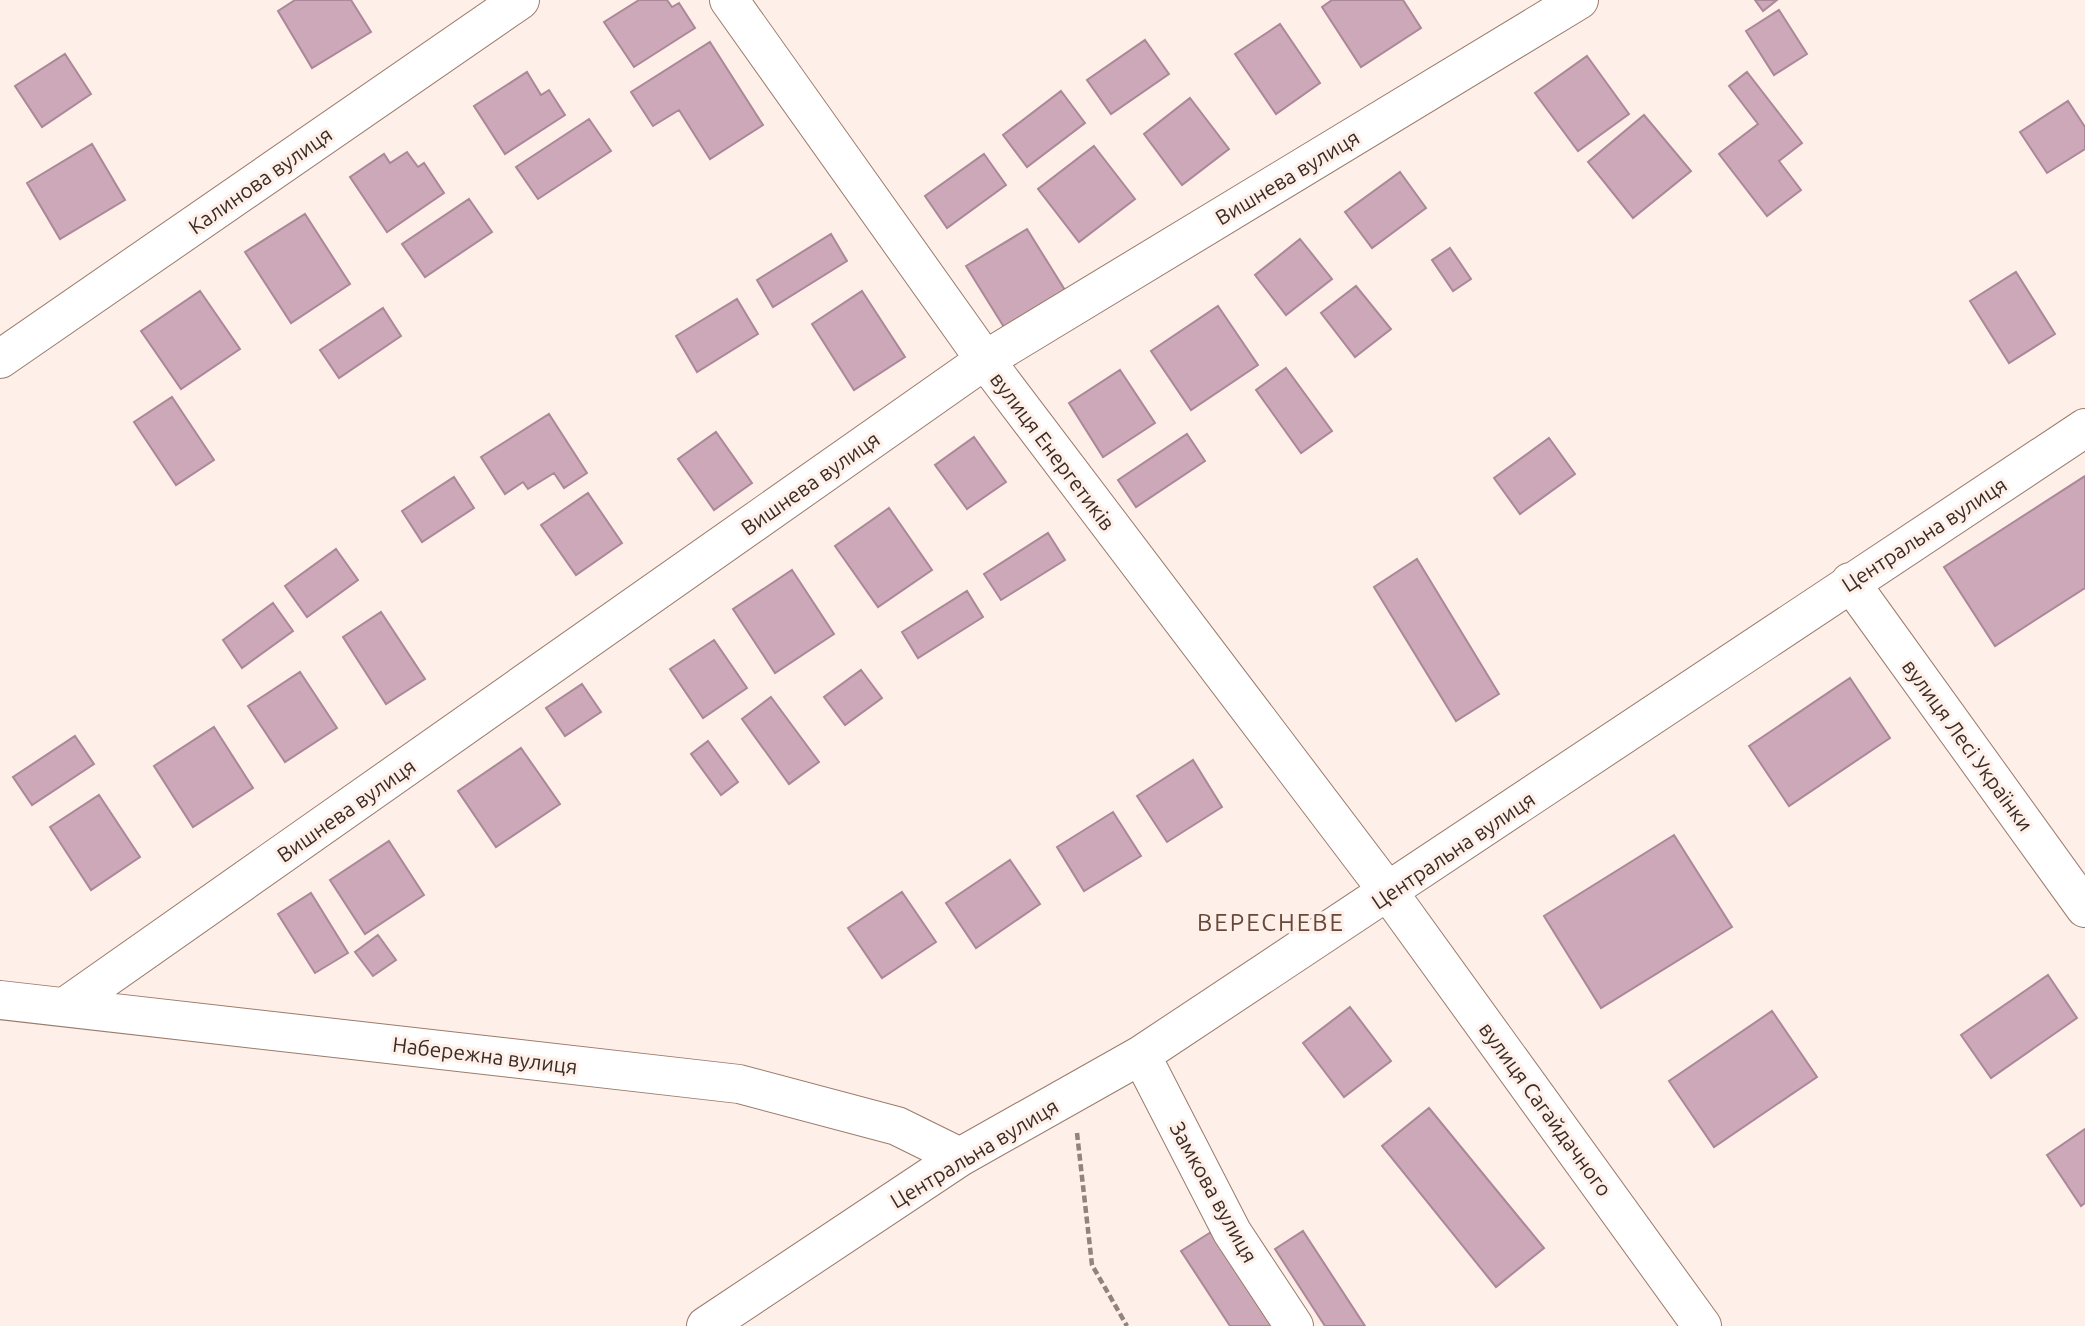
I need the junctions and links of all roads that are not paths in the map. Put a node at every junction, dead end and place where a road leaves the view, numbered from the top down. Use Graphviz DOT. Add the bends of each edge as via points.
graph roads {
  1 [pos="520,0"];
  2 [pos="729,0"];
  3 [pos="1579,0"];
  4 [pos="0,359"];
  5 [pos="985,360"];
  6 [pos="2085,428"];
  7 [pos="1850,582"];
  8 [pos="1389,893"];
  9 [pos="2085,908"];
  10 [pos="0,1000"];
  11 [pos="66,1006"];
  12 [pos="1141,1055"];
  13 [pos="960,1157"];
  14 [pos="706,1326"];
  15 [pos="1294,1326"];
  16 [pos="1702,1326"];
  1 -- 4 [label="street, Калинова вулиця"];
  2 -- 5 [label="street, вулиця Енергетиків"];
  3 -- 5 [label="street, Вишнева вулиця"];
  5 -- 8 [label="street, вулиця Енергетиків"];
  5 -- 11 [label="street, Вишнева вулиця"];
  6 -- 7 [label="street, Центральна вулиця"];
  7 -- 8 [label="street, Центральна вулиця"];
  7 -- 9 [label="street, вулиця Лесі Українки"];
  8 -- 12 [label="street, Центральна вулиця"];
  8 -- 16 [label="street, вулиця Сагайдачного"];
  10 -- 11 [label="street, Набережна вулиця"];
  11 -- 13 [label="street, Набережна вулиця" via="739,1084 897,1126"];
  12 -- 13 [label="street, Центральна вулиця"];
  12 -- 15 [label="street, Замкова вулиця" via="1232,1232"];
  13 -- 14 [label="street, Центральна вулиця"];
}
